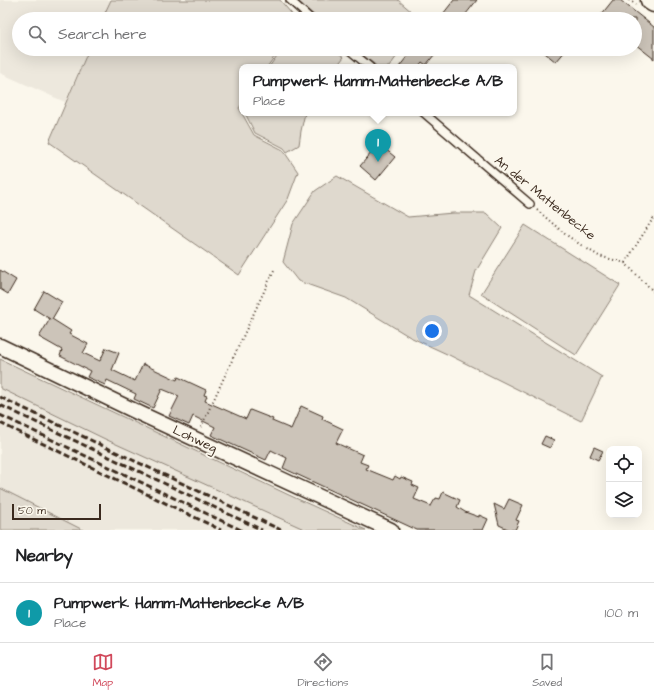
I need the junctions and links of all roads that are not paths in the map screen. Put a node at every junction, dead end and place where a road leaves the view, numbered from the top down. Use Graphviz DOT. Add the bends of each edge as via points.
graph roads {
  1 [pos="290,0"];
  2 [pos="651,0"];
  3 [pos="654,2"];
  4 [pos="303,12"];
  5 [pos="357,56"];
  6 [pos="366,64"];
  7 [pos="427,116"];
  8 [pos="530,204"];
  9 [pos="0,346"];
  10 [pos="391,530"];
  1 -- 4 [label="lane"];
  2 -- 3 [label="main road"];
  5 -- 6 [label="lane"];
  7 -- 8 [label="lane, An der Mattenbecke"];
  9 -- 10 [label="street, Lohweg"];
}
